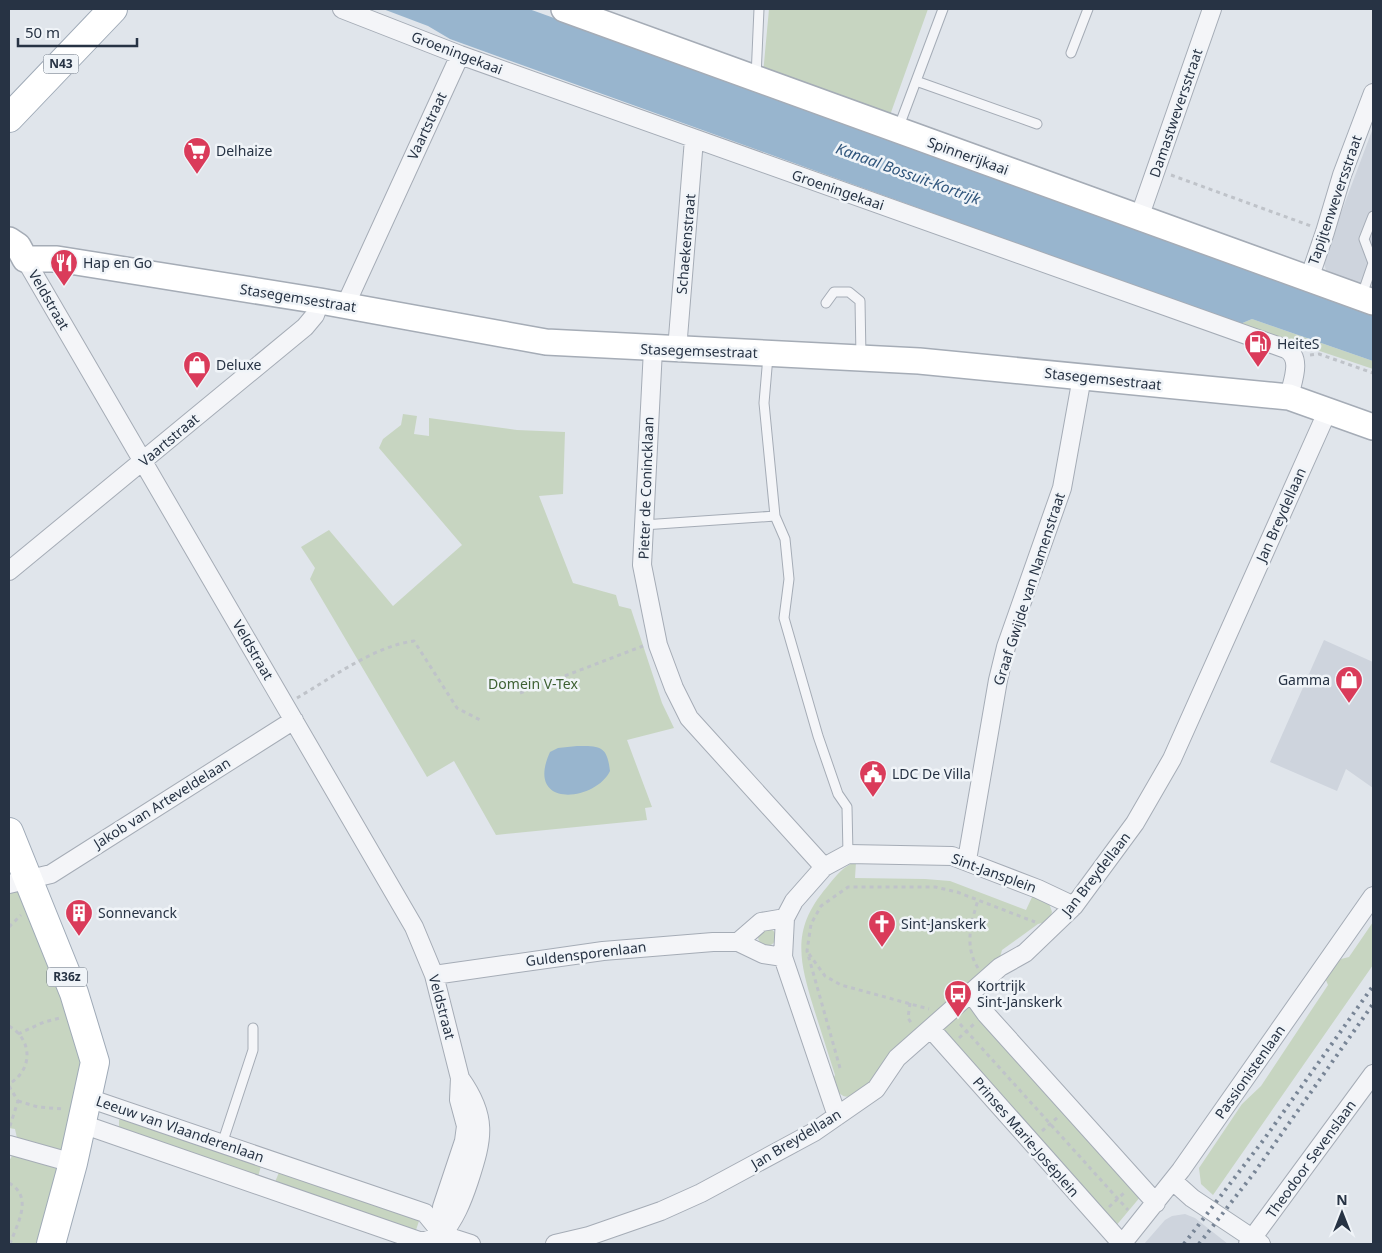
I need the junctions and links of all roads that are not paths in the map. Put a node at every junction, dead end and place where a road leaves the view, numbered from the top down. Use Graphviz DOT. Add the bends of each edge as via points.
graph roads {
  1 [pos="114,9"];
  2 [pos="342,9"];
  3 [pos="564,9"];
  4 [pos="760,9"];
  5 [pos="943,9"];
  6 [pos="1088,9"];
  7 [pos="1212,9"];
  8 [pos="1071,52"];
  9 [pos="460,55"];
  10 [pos="758,79"];
  11 [pos="916,81"];
  12 [pos="1373,93"];
  13 [pos="9,118"];
  14 [pos="1037,124"];
  15 [pos="898,129"];
  16 [pos="694,139"];
  17 [pos="1373,216"];
  18 [pos="1139,218"];
  19 [pos="9,240"];
  20 [pos="25,259"];
  21 [pos="1308,279"];
  22 [pos="1367,300"];
  23 [pos="320,301"];
  24 [pos="826,303"];
  25 [pos="345,306"];
  26 [pos="665,350"];
  27 [pos="768,354"];
  28 [pos="861,358"];
  29 [pos="1082,377"];
  30 [pos="1289,397"];
  31 [pos="1328,410"];
  32 [pos="1373,427"];
  33 [pos="143,462"];
  34 [pos="774,516"];
  35 [pos="643,525"];
  36 [pos="9,572"];
  37 [pos="294,720"];
  38 [pos="9,832"];
  39 [pos="848,854"];
  40 [pos="967,860"];
  41 [pos="824,866"];
  42 [pos="18,882"];
  43 [pos="1373,896"];
  44 [pos="1074,906"];
  45 [pos="785,918"];
  46 [pos="738,942"];
  47 [pos="783,956"];
  48 [pos="434,975"];
  49 [pos="971,993"];
  50 [pos="939,1018"];
  51 [pos="253,1028"];
  52 [pos="1373,1074"];
  53 [pos="85,1111"];
  54 [pos="837,1116"];
  55 [pos="222,1144"];
  56 [pos="9,1145"];
  57 [pos="272,1160"];
  58 [pos="73,1163"];
  59 [pos="1173,1181"];
  60 [pos="264,1187"];
  61 [pos="1156,1203"];
  62 [pos="440,1241"];
  63 [pos="1254,1242"];
  64 [pos="51,1244"];
  65 [pos="471,1244"];
  66 [pos="555,1244"];
  67 [pos="1122,1244"];
  1 -- 13 [label="main road, N43"];
  2 -- 9 [label="street, Groeningekaai"];
  3 -- 10 [label="street, Spinnerijkaai"];
  4 -- 10 [label="lane"];
  5 -- 11 [label="lane"];
  6 -- 8 [label="lane"];
  7 -- 18 [label="street, Damastweversstraat"];
  9 -- 16 [label="street, Groeningekaai"];
  9 -- 25 [label="street, Vaartstraat"];
  10 -- 15 [label="street, Spinnerijkaai"];
  11 -- 14 [label="lane"];
  11 -- 15 [label="lane"];
  12 -- 21 [label="street, Tapijtenweversstraat" via="1342,174 1326,232"];
  15 -- 18 [label="street, Spinnerijkaai"];
  16 -- 26 [label="street, Schaekenstraat"];
  16 -- 30 [label="street, Groeningekaai" via="1286,349 1294,356 1295,368"];
  17 -- 22 [label="lane" via="1364,239 1372,263"];
  18 -- 21 [label="street, Spinnerijkaai"];
  19 -- 20 [label="street, Veldstraat" via="18,246"];
  20 -- 23 [label="street, Stasegemsestraat" via="57,260"];
  20 -- 33 [label="street, Veldstraat"];
  21 -- 22 [label="street, Spinnerijkaai"];
  23 -- 25 [label="street, Stasegemsestraat"];
  23 -- 33 [label="street, Vaartstraat" via="315,315 305,327"];
  24 -- 28 [label="lane" via="834,292 849,292 860,301"];
  25 -- 26 [label="street, Stasegemsestraat" via="546,342"];
  26 -- 27 [label="street, Stasegemsestraat"];
  26 -- 35 [label="street, Pieter de Conincklaan"];
  27 -- 28 [label="street, Stasegemsestraat"];
  27 -- 34 [label="lane" via="764,403"];
  28 -- 29 [label="street, Stasegemsestraat"];
  29 -- 30 [label="street, Stasegemsestraat"];
  29 -- 40 [label="street, Graaf Gwijde van Namenstraat" via="1062,488 1006,647 998,680"];
  30 -- 31 [label="street, Stasegemsestraat"];
  31 -- 32 [label="street, Stasegemsestraat"];
  31 -- 44 [label="street, Jan Breydellaan" via="1172,759 1135,823"];
  33 -- 36 [label="street, Vaartstraat"];
  33 -- 37 [label="street, Veldstraat"];
  34 -- 35 [label="lane"];
  34 -- 39 [label="lane" via="785,540 789,579 784,618 818,736 838,794 847,807"];
  35 -- 41 [label="street, Pieter de Conincklaan" via="642,565 658,644 689,718"];
  37 -- 42 [label="street, Jakob van Arteveldelaan" via="50,874"];
  37 -- 48 [label="street, Veldstraat" via="414,927"];
  38 -- 42 [label="main road, R36z"];
  39 -- 40 [label="street, Sint-Jansplein" via="944,855"];
  39 -- 41 [label="street, Sint-Jansplein"];
  40 -- 44 [label="street, Sint-Jansplein"];
  41 -- 45 [label="street" via="794,901"];
  42 -- 53 [label="main road, R36z" via="80,1014 95,1062"];
  43 -- 59 [label="street, Passionistenlaan"];
  44 -- 49 [label="street, Jan Breydellaan" via="1025,952 1000,967"];
  45 -- 46 [label="street" via="762,922"];
  45 -- 47 [label="street"];
  46 -- 47 [label="street, Guldensporenlaan" via="763,954"];
  46 -- 48 [label="street, Guldensporenlaan" via="637,947"];
  47 -- 54 [label="street"];
  48 -- 62 [label="street, Veldstraat" via="460,1078 460,1100 473,1125 442,1207"];
  49 -- 50 [label="street, Jan Breydellaan"];
  49 -- 61 [label="street" via="986,1014"];
  50 -- 54 [label="street, Jan Breydellaan" via="897,1058 876,1089"];
  50 -- 67 [label="street, Prinses Marie-Joséplein" via="948,1048"];
  51 -- 55 [label="lane" via="253,1050"];
  52 -- 63 [label="street, Theodoor Sevenslaan"];
  53 -- 55 [label="street, Leeuw van Vlaanderenlaan"];
  53 -- 58 [label="main road, R36z"];
  53 -- 60 [label="street, Leeuw van Vlaanderenlaan"];
  54 -- 66 [label="street, Jan Breydellaan" via="814,1132 702,1193 621,1226"];
  55 -- 57 [label="street, Leeuw van Vlaanderenlaan"];
  56 -- 58 [label="street"];
  57 -- 60 [label="street, Leeuw van Vlaanderenlaan"];
  57 -- 62 [label="street, Leeuw van Vlaanderenlaan" via="425,1214"];
  58 -- 64 [label="main road, R36z"];
  59 -- 61 [label="street, Passionistenlaan"];
  59 -- 63 [label="street"];
  60 -- 62 [label="street, Leeuw van Vlaanderenlaan" via="422,1242"];
  61 -- 67 [label="street, Passionistenlaan"];
  62 -- 65 [label="street"];
}
